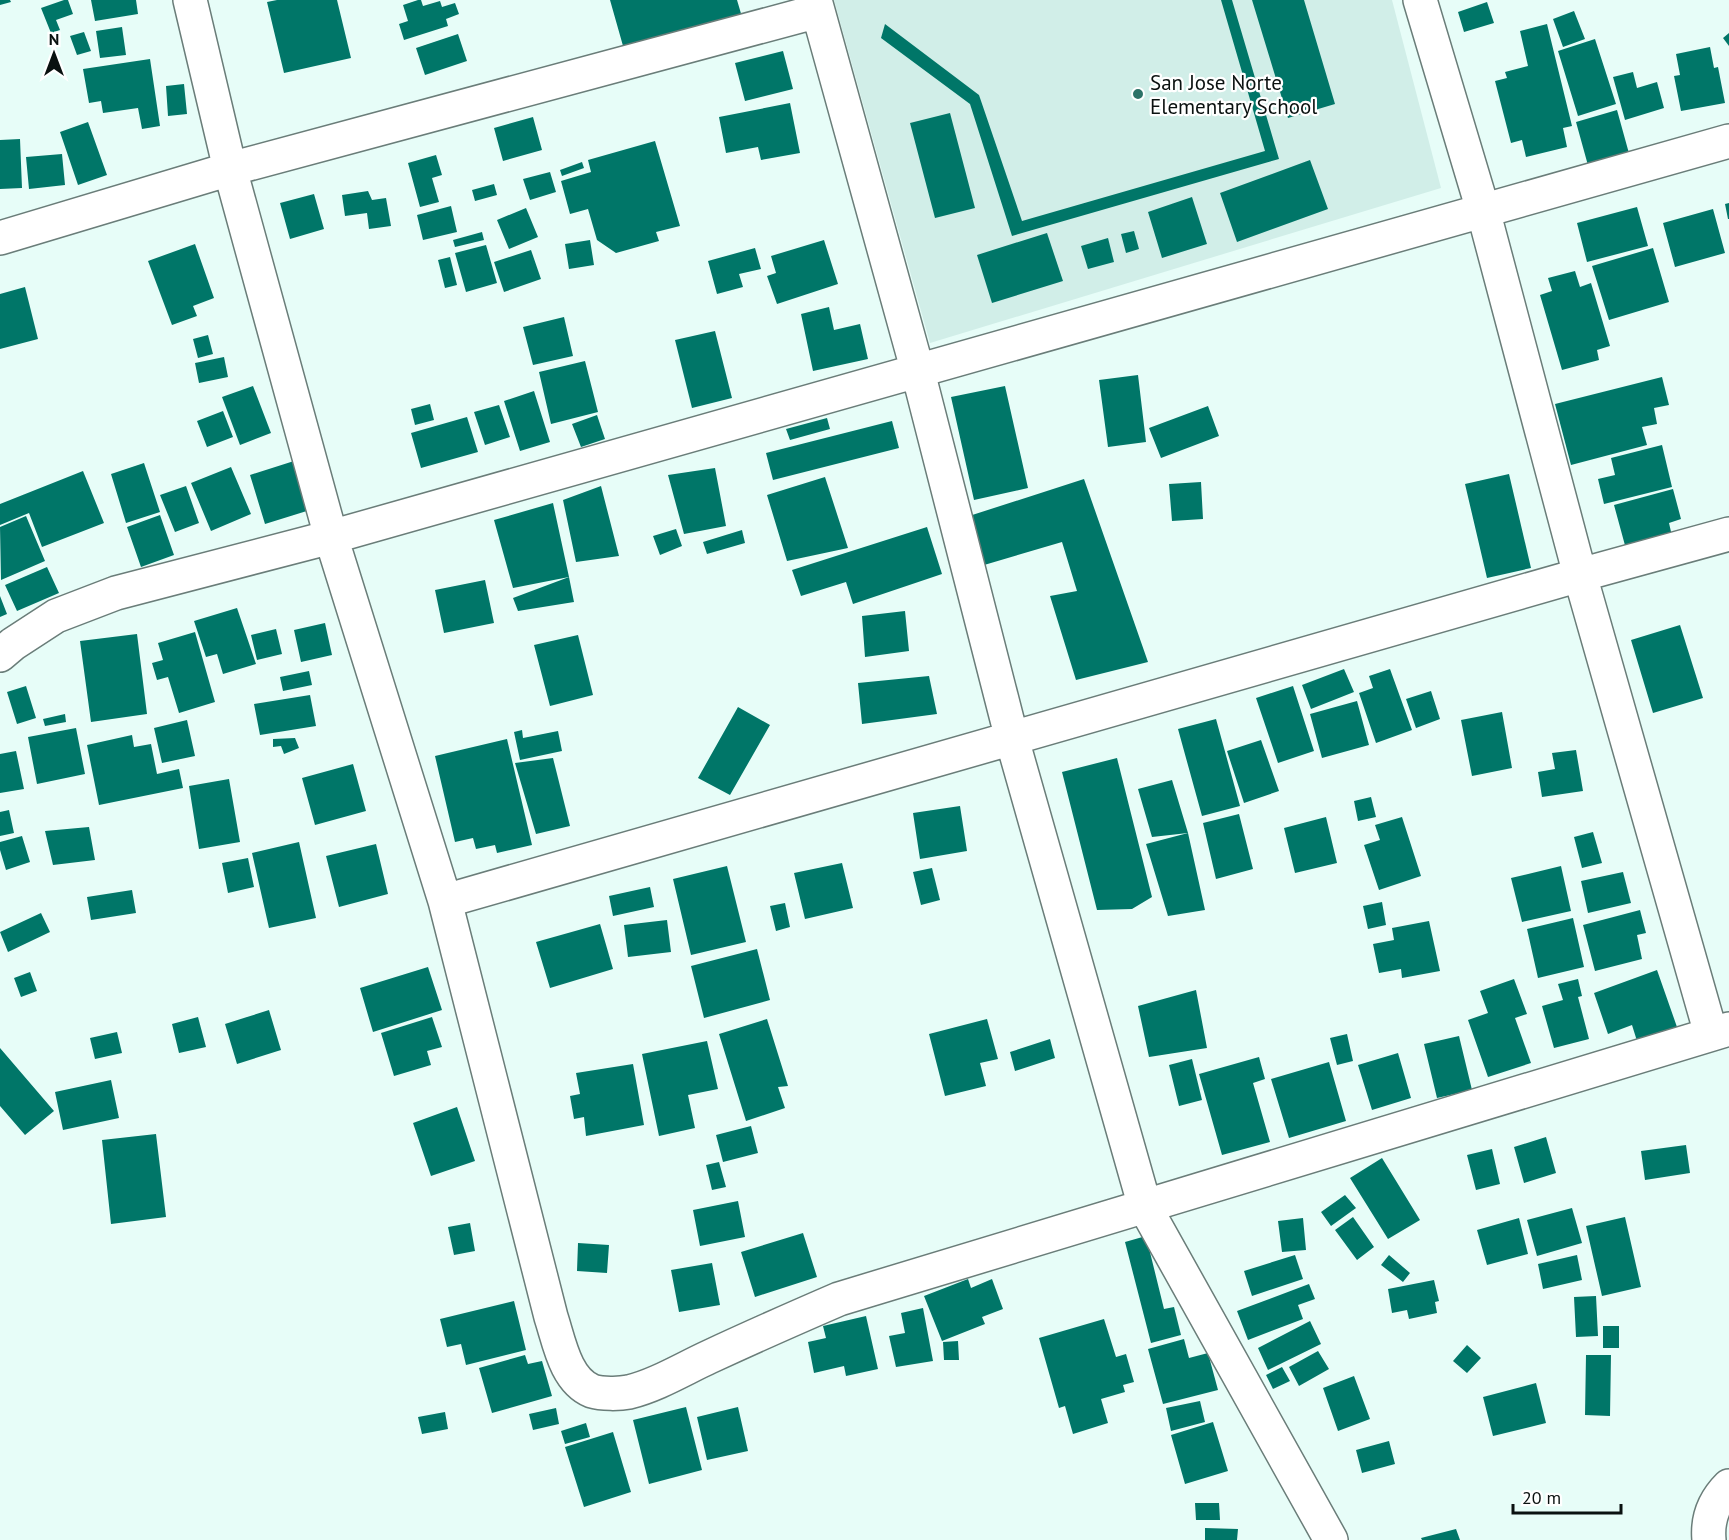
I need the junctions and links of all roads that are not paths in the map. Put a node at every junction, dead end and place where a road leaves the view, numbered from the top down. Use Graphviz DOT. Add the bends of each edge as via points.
graph roads {
  1 [pos="190,0"];
  2 [pos="1420,0"];
  3 [pos="817,6"];
  4 [pos="1729,141"];
  5 [pos="230,169"];
  6 [pos="1483,210"];
  7 [pos="0,238"];
  8 [pos="918,372"];
  9 [pos="1729,534"];
  10 [pos="331,537"];
  11 [pos="1580,575"];
  12 [pos="0,655"];
  13 [pos="1012,739"];
  14 [pos="445,902"];
  15 [pos="1720,1031"];
  16 [pos="1145,1206"];
  17 [pos="1729,1485"];
  18 [pos="1331,1540"];
  19 [pos="1709,1540"];
  1 -- 5 [label="street"];
  2 -- 6 [label="street"];
  3 -- 5 [label="street"];
  3 -- 8 [label="street"];
  4 -- 6 [label="street"];
  5 -- 7 [label="street"];
  5 -- 10 [label="street"];
  6 -- 8 [label="street"];
  6 -- 11 [label="street"];
  8 -- 10 [label="street"];
  8 -- 13 [label="street"];
  9 -- 11 [label="street"];
  10 -- 12 [label="street" via="116,593 56,615"];
  10 -- 14 [label="street"];
  11 -- 13 [label="street"];
  11 -- 15 [label="street"];
  13 -- 14 [label="street"];
  13 -- 16 [label="street"];
  14 -- 16 [label="street" via="551,1317 566,1363 592,1391 628,1392 839,1299"];
  15 -- 16 [label="street"];
  16 -- 18 [label="street"];
  17 -- 19 [label="street" via="1711,1510"];
}
